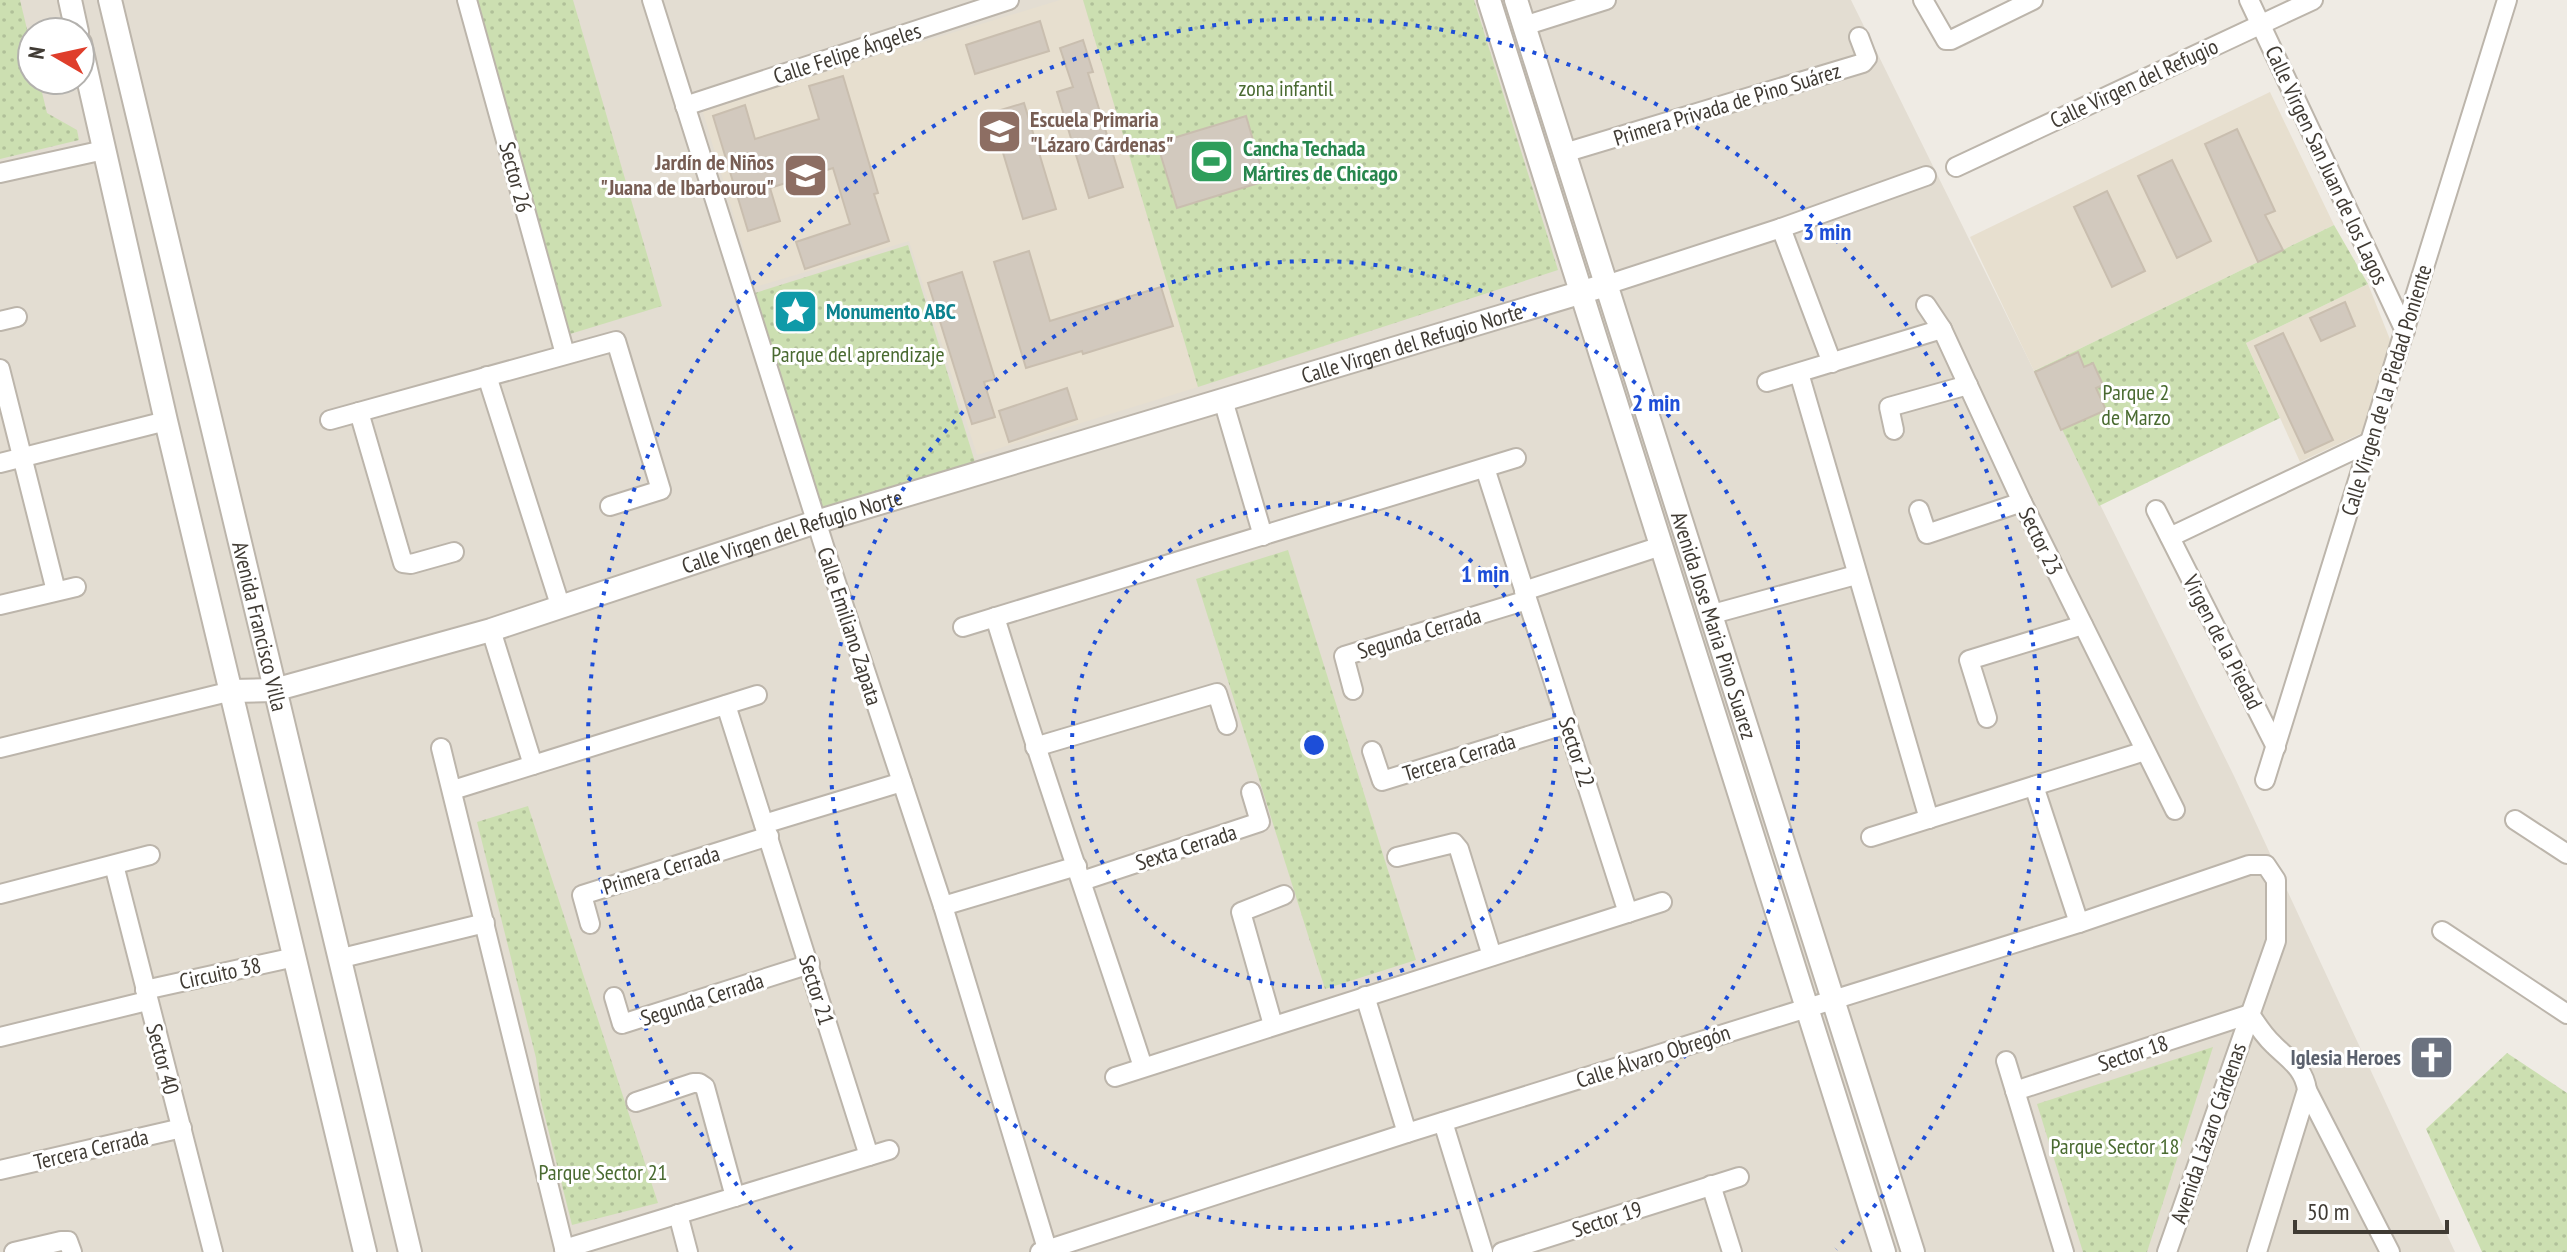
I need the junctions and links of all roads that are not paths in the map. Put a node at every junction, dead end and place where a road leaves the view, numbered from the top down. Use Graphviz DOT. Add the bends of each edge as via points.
graph roads {
  1 [pos="110,0"];
  2 [pos="467,0"];
  3 [pos="652,0"];
  4 [pos="1009,0"];
  5 [pos="1489,0"];
  6 [pos="1516,0"];
  7 [pos="1606,0"];
  8 [pos="1923,0"];
  9 [pos="2033,0"];
  10 [pos="2249,0"];
  11 [pos="2313,0"];
  12 [pos="2507,0"];
  13 [pos="2260,25"];
  14 [pos="1524,26"];
  15 [pos="1859,37"];
  16 [pos="92,96"];
  17 [pos="685,106"];
  18 [pos="104,150"];
  19 [pos="1564,153"];
  20 [pos="1956,167"];
  21 [pos="0,173"];
  22 [pos="1926,176"];
  23 [pos="1781,228"];
  24 [pos="1606,285"];
  25 [pos="1581,293"];
  26 [pos="1926,305"];
  27 [pos="1942,329"];
  28 [pos="2405,331"];
  29 [pos="565,354"];
  30 [pos="1832,363"];
  31 [pos="0,369"];
  32 [pos="1799,373"];
  33 [pos="487,376"];
  34 [pos="1767,382"];
  35 [pos="1968,385"];
  36 [pos="1223,400"];
  37 [pos="359,412"];
  38 [pos="330,420"];
  39 [pos="166,421"];
  40 [pos="1894,430"];
  41 [pos="2370,442"];
  42 [pos="22,458"];
  43 [pos="1516,458"];
  44 [pos="0,463"];
  45 [pos="1485,468"];
  46 [pos="2022,502"];
  47 [pos="610,506"];
  48 [pos="1919,510"];
  49 [pos="2156,510"];
  50 [pos="816,522"];
  51 [pos="1263,536"];
  52 [pos="2170,537"];
  53 [pos="1661,546"];
  54 [pos="454,552"];
  55 [pos="1856,575"];
  56 [pos="76,587"];
  57 [pos="56,591"];
  58 [pos="1526,595"];
  59 [pos="0,605"];
  60 [pos="561,608"];
  61 [pos="1709,615"];
  62 [pos="995,617"];
  63 [pos="2083,625"];
  64 [pos="963,627"];
  65 [pos="491,630"];
  66 [pos="274,690"];
  67 [pos="1353,690"];
  68 [pos="232,691"];
  69 [pos="757,695"];
  70 [pos="726,705"];
  71 [pos="1987,718"];
  72 [pos="1567,724"];
  73 [pos="1227,725"];
  74 [pos="1035,747"];
  75 [pos="2276,747"];
  76 [pos="0,748"];
  77 [pos="441,748"];
  78 [pos="1372,751"];
  79 [pos="2145,751"];
  80 [pos="533,765"];
  81 [pos="2265,780"];
  82 [pos="902,782"];
  83 [pos="2034,786"];
  84 [pos="453,790"];
  85 [pos="1251,792"];
  86 [pos="2175,810"];
  87 [pos="1929,819"];
  88 [pos="2515,820"];
  89 [pos="767,830"];
  90 [pos="1871,837"];
  91 [pos="2567,854"];
  92 [pos="150,855"];
  93 [pos="1397,857"];
  94 [pos="114,865"];
  95 [pos="2266,865"];
  96 [pos="1080,874"];
  97 [pos="0,894"];
  98 [pos="1284,895"];
  99 [pos="1662,902"];
  100 [pos="943,906"];
  101 [pos="1628,913"];
  102 [pos="485,923"];
  103 [pos="2079,923"];
  104 [pos="590,924"];
  105 [pos="2442,931"];
  106 [pos="1492,956"];
  107 [pos="295,957"];
  108 [pos="342,958"];
  109 [pos="810,964"];
  110 [pos="146,995"];
  111 [pos="1365,996"];
  112 [pos="614,997"];
  113 [pos="1833,999"];
  114 [pos="1807,1007"];
  115 [pos="2250,1014"];
  116 [pos="2567,1014"];
  117 [pos="1273,1025"];
  118 [pos="0,1037"];
  119 [pos="2006,1061"];
  120 [pos="1143,1067"];
  121 [pos="1115,1077"];
  122 [pos="2307,1090"];
  123 [pos="2015,1091"];
  124 [pos="636,1102"];
  125 [pos="1443,1122"];
  126 [pos="182,1128"];
  127 [pos="1407,1133"];
  128 [pos="889,1150"];
  129 [pos="869,1156"];
  130 [pos="0,1170"];
  131 [pos="1739,1177"];
  132 [pos="1711,1185"];
  133 [pos="735,1197"];
  134 [pos="678,1214"];
  135 [pos="564,1250"];
  136 [pos="1045,1251"];
  137 [pos="14,1252"];
  138 [pos="72,1252"];
  139 [pos="213,1252"];
  140 [pos="365,1252"];
  141 [pos="410,1252"];
  142 [pos="688,1252"];
  143 [pos="1483,1252"];
  144 [pos="1502,1252"];
  145 [pos="1732,1252"];
  146 [pos="1884,1252"];
  147 [pos="1913,1252"];
  148 [pos="2064,1252"];
  149 [pos="2167,1252"];
  150 [pos="2257,1252"];
  151 [pos="2390,1252"];
  1 -- 66 [label="street, Avenida Francisco Villa"];
  2 -- 29 [label="street, Sector 26"];
  3 -- 17 [label="street, Calle Emiliano Zapata"];
  4 -- 17 [label="street, Calle Felipe Ángeles"];
  5 -- 25 [label="street, Avenida Jose Maria Pino Suarez"];
  6 -- 14 [label="street, Avenida Jose Maria Pino Suarez"];
  7 -- 14 [label="street"];
  8 -- 9 [label="street" via="1946,40 1951,40"];
  10 -- 13 [label="street, Calle Virgen San Juan de los Lagos"];
  11 -- 13 [label="street, Calle Virgen del Refugio"];
  12 -- 28 [label="street, Calle Virgen de la Piedad Poniente"];
  13 -- 20 [label="street, Calle Virgen del Refugio"];
  13 -- 28 [label="street, Calle Virgen San Juan de los Lagos"];
  14 -- 19 [label="street, Avenida Jose Maria Pino Suarez"];
  15 -- 19 [label="street, Primera Privada de Pino Suárez" via="1867,58 1863,63"];
  16 -- 18 [label="street, Avenida Francisco Villa"];
  17 -- 50 [label="street, Calle Emiliano Zapata"];
  18 -- 21 [label="street"];
  18 -- 39 [label="street, Avenida Francisco Villa"];
  19 -- 24 [label="street, Avenida Jose Maria Pino Suarez"];
  22 -- 23 [label="street"];
  23 -- 24 [label="street"];
  23 -- 30 [label="street"];
  24 -- 25 [label="street, Calle Virgen del Refugio Norte"];
  24 -- 61 [label="street, Avenida Jose Maria Pino Suarez"];
  25 -- 36 [label="street, Calle Virgen del Refugio Norte"];
  25 -- 53 [label="street, Avenida Jose Maria Pino Suarez"];
  26 -- 27 [label="street, Sector 23"];
  27 -- 30 [label="street"];
  27 -- 35 [label="street, Sector 23"];
  28 -- 41 [label="street, Calle Virgen de la Piedad Poniente"];
  29 -- 33 [label="street"];
  29 -- 47 [label="street" via="616,341 661,490"];
  30 -- 32 [label="street"];
  31 -- 42 [label="street"];
  32 -- 34 [label="street"];
  32 -- 55 [label="street"];
  33 -- 37 [label="street"];
  33 -- 60 [label="street"];
  35 -- 40 [label="street" via="1889,407"];
  35 -- 46 [label="street, Sector 23"];
  36 -- 50 [label="street, Calle Virgen del Refugio Norte"];
  36 -- 51 [label="street"];
  37 -- 38 [label="street"];
  37 -- 54 [label="street" via="403,563"];
  39 -- 42 [label="street"];
  39 -- 68 [label="street, Avenida Francisco Villa"];
  41 -- 52 [label="street"];
  41 -- 75 [label="street, Calle Virgen de la Piedad Poniente"];
  42 -- 44 [label="street"];
  42 -- 57 [label="street"];
  43 -- 45 [label="street"];
  45 -- 51 [label="street"];
  45 -- 58 [label="street, Sector 22"];
  46 -- 48 [label="street" via="1927,534"];
  46 -- 63 [label="street, Sector 23"];
  49 -- 52 [label="street, Virgen de la Piedad"];
  50 -- 60 [label="street, Calle Virgen del Refugio Norte"];
  50 -- 82 [label="street, Calle Emiliano Zapata"];
  51 -- 62 [label="street"];
  52 -- 75 [label="street, Virgen de la Piedad"];
  53 -- 58 [label="street"];
  53 -- 114 [label="street, Avenida Jose Maria Pino Suarez"];
  55 -- 61 [label="street"];
  55 -- 87 [label="street"];
  56 -- 57 [label="street"];
  57 -- 59 [label="street"];
  58 -- 67 [label="street, Segunda Cerrada" via="1344,656"];
  58 -- 72 [label="street, Sector 22"];
  60 -- 65 [label="street, Calle Virgen del Refugio Norte"];
  61 -- 113 [label="street, Avenida Jose Maria Pino Suarez"];
  62 -- 64 [label="street"];
  62 -- 74 [label="street"];
  63 -- 71 [label="street" via="1969,660"];
  63 -- 79 [label="street, Sector 23"];
  65 -- 66 [label="street, Calle Virgen del Refugio Norte"];
  65 -- 80 [label="street"];
  66 -- 68 [label="street, Calle Virgen del Refugio Norte"];
  66 -- 108 [label="street, Avenida Francisco Villa"];
  68 -- 76 [label="street, Calle Virgen del Refugio Norte"];
  68 -- 107 [label="street, Avenida Francisco Villa"];
  69 -- 70 [label="street"];
  70 -- 80 [label="street"];
  70 -- 89 [label="street, Sector 21"];
  72 -- 78 [label="street, Tercera Cerrada" via="1382,781"];
  72 -- 101 [label="street, Sector 22"];
  73 -- 74 [label="street" via="1217,693"];
  74 -- 96 [label="street"];
  75 -- 81 [label="street, Calle Virgen de la Piedad Poniente"];
  77 -- 84 [label="street"];
  79 -- 83 [label="street"];
  79 -- 86 [label="street, Sector 23"];
  80 -- 84 [label="street"];
  82 -- 89 [label="street"];
  82 -- 100 [label="street, Calle Emiliano Zapata"];
  83 -- 87 [label="street"];
  83 -- 103 [label="street"];
  84 -- 102 [label="street"];
  85 -- 96 [label="street, Sexta Cerrada" via="1260,822"];
  87 -- 90 [label="street"];
  88 -- 91 [label="street"];
  89 -- 104 [label="street, Primera Cerrada" via="582,895"];
  89 -- 109 [label="street, Sector 21"];
  92 -- 94 [label="street"];
  93 -- 106 [label="street" via="1454,843"];
  94 -- 97 [label="street"];
  94 -- 110 [label="street, Sector 40"];
  95 -- 103 [label="street, Calle Álvaro Obregón" via="2249,865"];
  95 -- 115 [label="street, Avenida Lázaro Cárdenas" via="2276,880 2276,941"];
  96 -- 100 [label="street"];
  96 -- 120 [label="street"];
  98 -- 117 [label="street" via="1241,912"];
  99 -- 101 [label="street"];
  100 -- 136 [label="street, Calle Emiliano Zapata"];
  101 -- 106 [label="street"];
  102 -- 108 [label="street"];
  102 -- 135 [label="street"];
  103 -- 113 [label="street, Calle Álvaro Obregón"];
  105 -- 116 [label="street"];
  106 -- 111 [label="street"];
  107 -- 110 [label="street, Circuito 38"];
  107 -- 140 [label="street, Avenida Francisco Villa"];
  108 -- 141 [label="street, Avenida Francisco Villa"];
  109 -- 112 [label="street, Segunda Cerrada" via="622,1024"];
  109 -- 129 [label="street, Sector 21"];
  110 -- 118 [label="street, Circuito 38"];
  110 -- 126 [label="street, Sector 40"];
  111 -- 117 [label="street"];
  111 -- 127 [label="street"];
  113 -- 114 [label="street, Calle Álvaro Obregón"];
  113 -- 147 [label="street, Avenida Jose Maria Pino Suarez"];
  114 -- 125 [label="street, Calle Álvaro Obregón"];
  114 -- 146 [label="street, Avenida Jose Maria Pino Suarez"];
  115 -- 122 [label="street, Avenida Lázaro Cárdenas" via="2305,1076"];
  115 -- 123 [label="street, Sector 18"];
  115 -- 149 [label="street, Avenida Lázaro Cárdenas"];
  117 -- 120 [label="street"];
  119 -- 123 [label="street"];
  120 -- 121 [label="street"];
  122 -- 150 [label="street"];
  122 -- 151 [label="street, Avenida Lázaro Cárdenas"];
  123 -- 148 [label="street"];
  124 -- 133 [label="street" via="693,1083 705,1087"];
  125 -- 127 [label="street, Calle Álvaro Obregón"];
  125 -- 143 [label="street"];
  126 -- 130 [label="street, Tercera Cerrada"];
  126 -- 139 [label="street, Sector 40"];
  127 -- 136 [label="street, Calle Álvaro Obregón"];
  128 -- 129 [label="street"];
  129 -- 133 [label="street"];
  131 -- 132 [label="street, Sector 19"];
  132 -- 144 [label="street, Sector 19"];
  132 -- 145 [label="street"];
  133 -- 134 [label="street"];
  134 -- 135 [label="street"];
  134 -- 142 [label="street"];
  137 -- 138 [label="street" via="61,1241 68,1241"];
}
